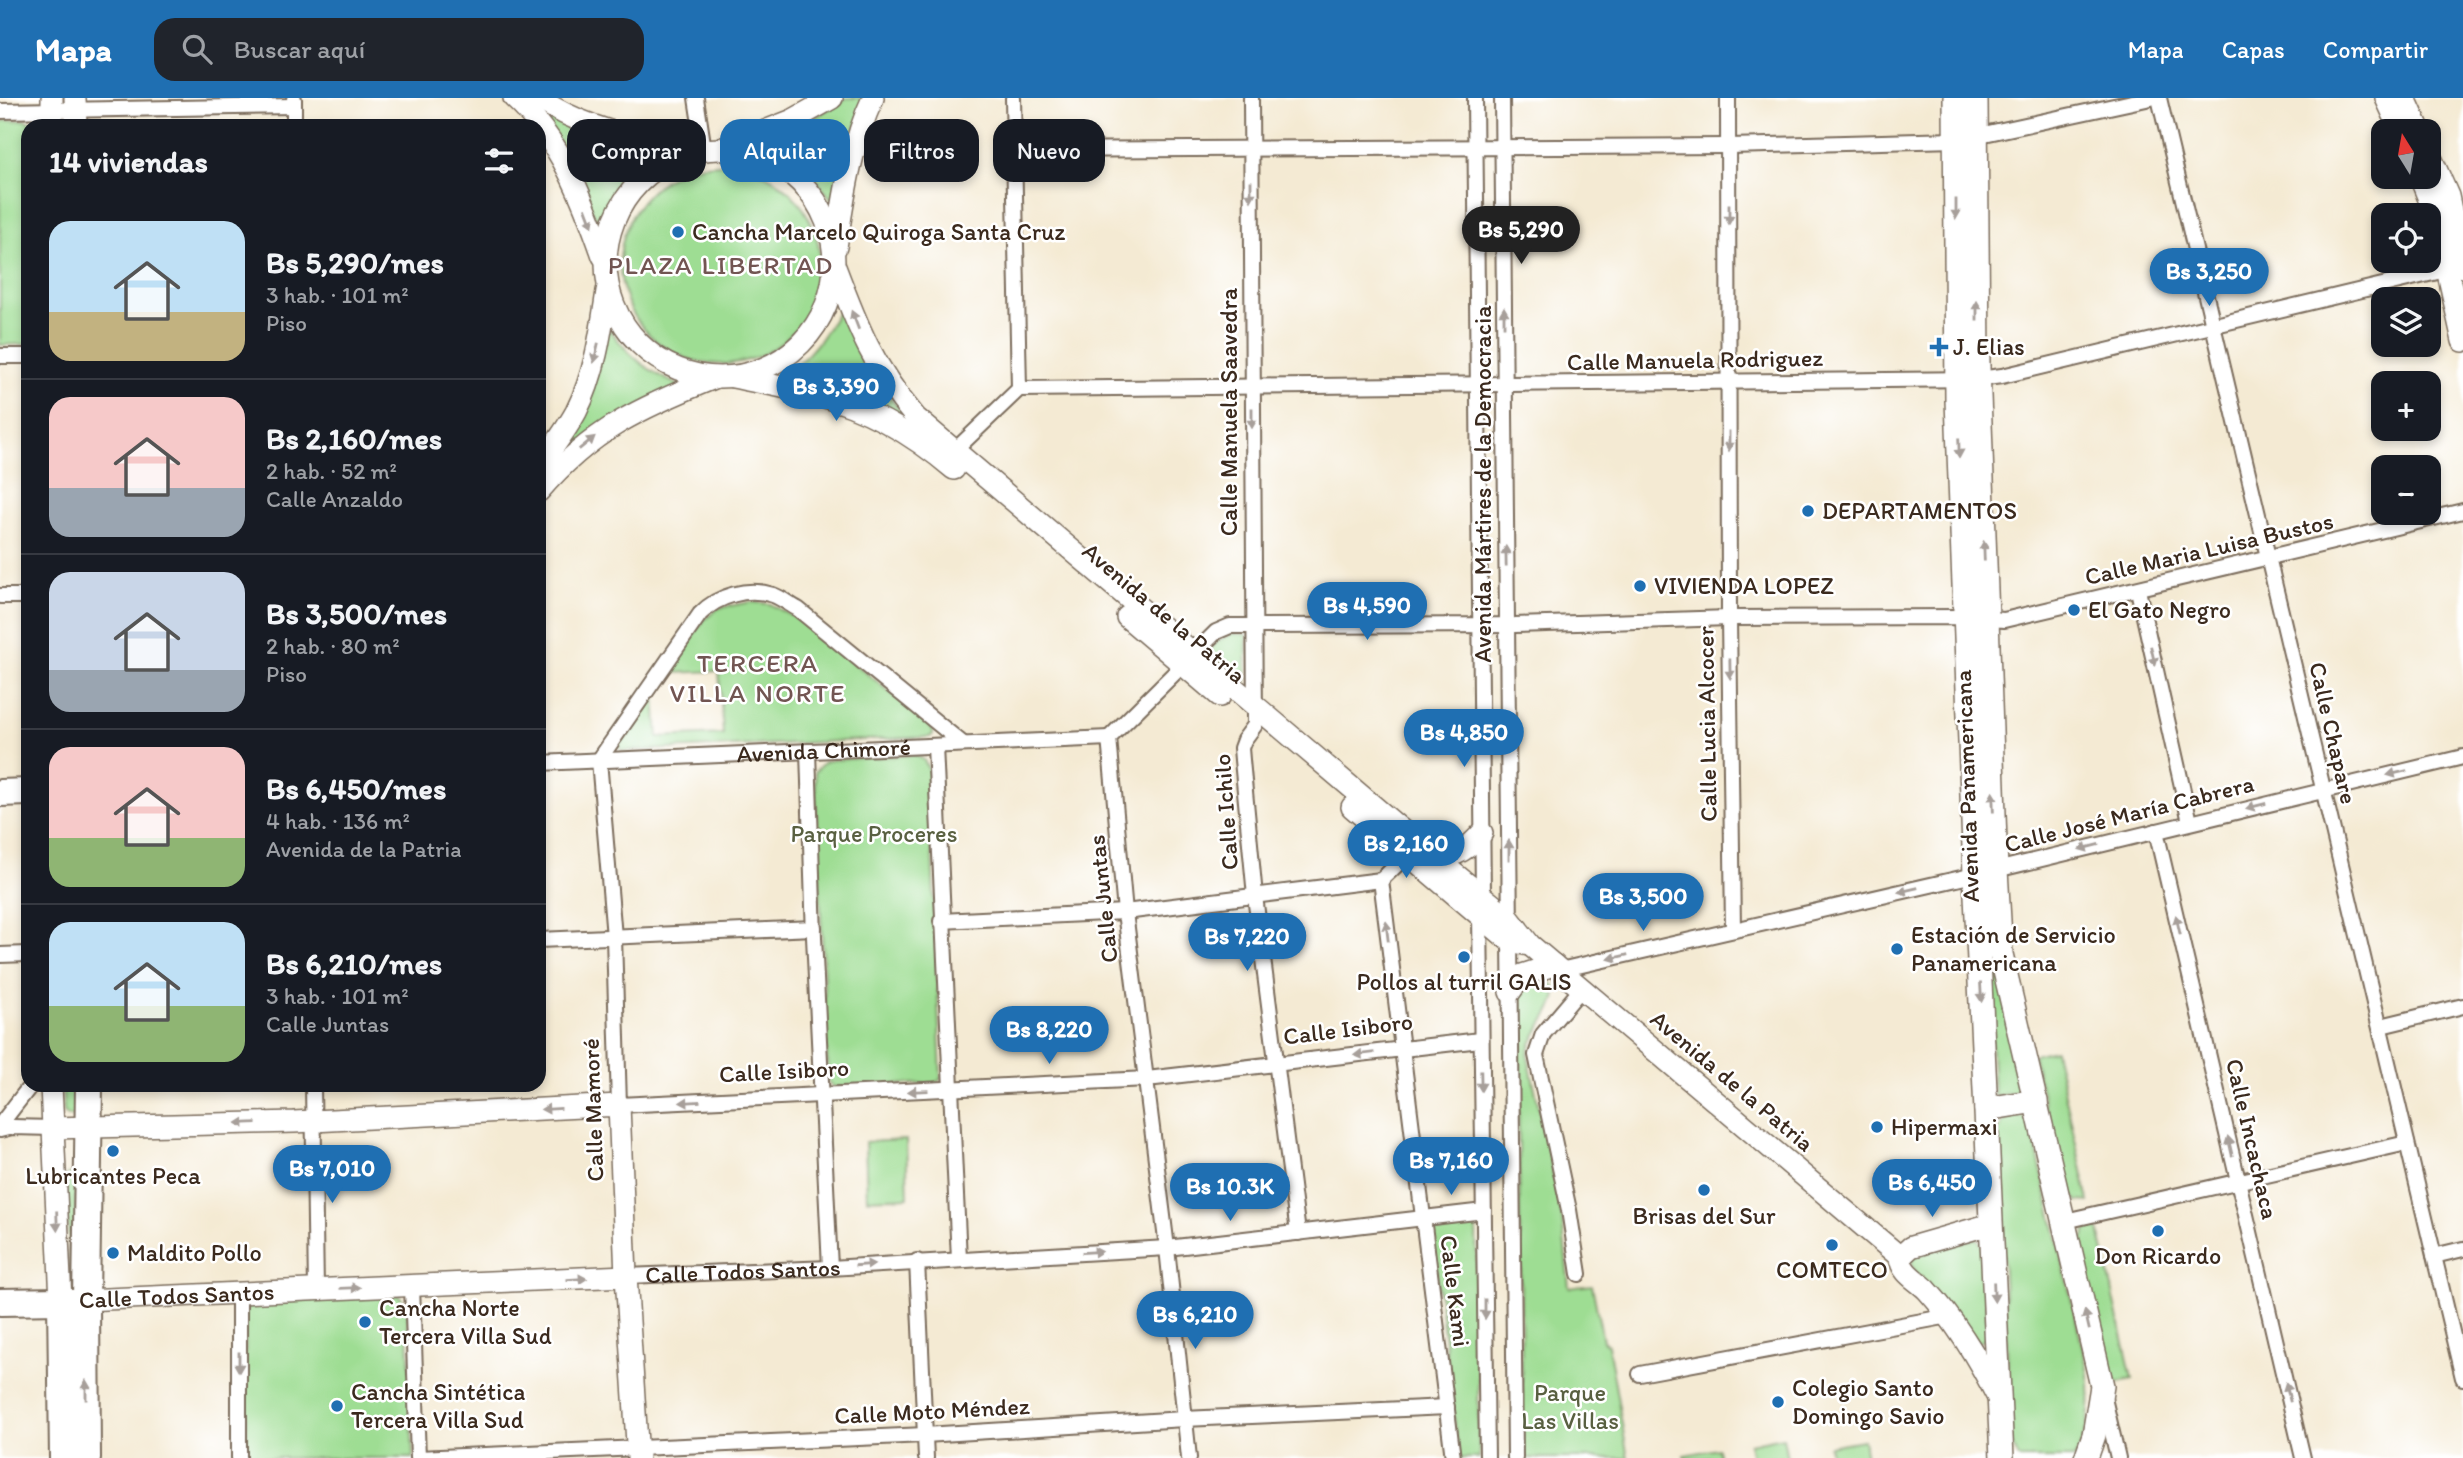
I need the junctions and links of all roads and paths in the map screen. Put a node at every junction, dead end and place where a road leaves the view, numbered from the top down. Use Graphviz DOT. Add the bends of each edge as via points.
graph roads {
  1 [pos="514,98"];
  2 [pos="538,98"];
  3 [pos="696,98"];
  4 [pos="832,98"];
  5 [pos="873,98"];
  6 [pos="1013,98"];
  7 [pos="1251,98"];
  8 [pos="1475,98"];
  9 [pos="1502,98"];
  10 [pos="1728,98"];
  11 [pos="1955,98"];
  12 [pos="1976,98"];
  13 [pos="2151,98"];
  14 [pos="2159,98"];
  15 [pos="2386,98"];
  16 [pos="2405,98"];
  17 [pos="294,102"];
  18 [pos="0,111"];
  19 [pos="52,111"];
  20 [pos="76,111"];
  21 [pos="533,119"];
  22 [pos="576,119"];
  23 [pos="699,119"];
  24 [pos="1014,119"];
  25 [pos="2396,119"];
  26 [pos="2415,119"];
  27 [pos="546,134"];
  28 [pos="1966,139"];
  29 [pos="1729,146"];
  30 [pos="1503,147"];
  31 [pos="1251,148"];
  32 [pos="1476,148"];
  33 [pos="1105,149"];
  34 [pos="706,150"];
  35 [pos="706,151"];
  36 [pos="2441,181"];
  37 [pos="641,182"];
  38 [pos="1016,182"];
  39 [pos="2425,189"];
  40 [pos="835,261"];
  41 [pos="605,262"];
  42 [pos="2457,268"];
  43 [pos="607,286"];
  44 [pos="2214,325"];
  45 [pos="2463,341"];
  46 [pos="0,356"];
  47 [pos="21,356"];
  48 [pos="724,377"];
  49 [pos="1968,380"];
  50 [pos="1728,383"];
  51 [pos="1478,385"];
  52 [pos="1504,385"];
  53 [pos="1251,387"];
  54 [pos="1019,389"];
  55 [pos="546,456"];
  56 [pos="948,456"];
  57 [pos="546,483"];
  58 [pos="2463,511"];
  59 [pos="2268,559"];
  60 [pos="2138,590"];
  61 [pos="0,596"];
  62 [pos="21,596"];
  63 [pos="1729,618"];
  64 [pos="1976,618"];
  65 [pos="1480,624"];
  66 [pos="1507,625"];
  67 [pos="1254,626"];
  68 [pos="1189,659"];
  69 [pos="1255,716"];
  70 [pos="1110,738"];
  71 [pos="963,744"];
  72 [pos="935,746"];
  73 [pos="808,751"];
  74 [pos="2463,757"];
  75 [pos="599,760"];
  76 [pos="546,763"];
  77 [pos="2323,790"];
  78 [pos="21,792"];
  79 [pos="0,793"];
  80 [pos="2190,822"];
  81 [pos="2155,831"];
  82 [pos="1482,833"];
  83 [pos="1412,849"];
  84 [pos="1436,859"];
  85 [pos="1985,872"];
  86 [pos="1381,880"];
  87 [pos="1255,896"];
  88 [pos="1481,905"];
  89 [pos="1125,912"];
  90 [pos="1509,918"];
  91 [pos="941,921"];
  92 [pos="814,928"];
  93 [pos="1733,930"];
  94 [pos="614,936"];
  95 [pos="546,940"];
  96 [pos="1520,943"];
  97 [pos="21,954"];
  98 [pos="0,955"];
  99 [pos="1557,967"];
  100 [pos="1582,988"];
  101 [pos="1510,992"];
  102 [pos="2463,1006"];
  103 [pos="2381,1026"];
  104 [pos="1480,1040"];
  105 [pos="1401,1049"];
  106 [pos="1275,1064"];
  107 [pos="1147,1079"];
  108 [pos="951,1089"];
  109 [pos="26,1092"];
  110 [pos="51,1092"];
  111 [pos="89,1092"];
  112 [pos="313,1092"];
  113 [pos="822,1096"];
  114 [pos="2036,1101"];
  115 [pos="619,1105"];
  116 [pos="1986,1109"];
  117 [pos="314,1121"];
  118 [pos="0,1128"];
  119 [pos="53,1128"];
  120 [pos="89,1128"];
  121 [pos="2407,1143"];
  122 [pos="2238,1181"];
  123 [pos="1484,1211"];
  124 [pos="1422,1218"];
  125 [pos="2065,1221"];
  126 [pos="1991,1224"];
  127 [pos="1298,1233"];
  128 [pos="1167,1248"];
  129 [pos="2463,1249"];
  130 [pos="2434,1256"];
  131 [pos="1900,1257"];
  132 [pos="959,1259"];
  133 [pos="917,1261"];
  134 [pos="830,1268"];
  135 [pos="1579,1274"];
  136 [pos="626,1276"];
  137 [pos="412,1286"];
  138 [pos="316,1290"];
  139 [pos="239,1294"];
  140 [pos="73,1301"];
  141 [pos="0,1302"];
  142 [pos="1949,1316"];
  143 [pos="1640,1374"];
  144 [pos="2463,1378"];
  145 [pos="2102,1386"];
  146 [pos="1999,1401"];
  147 [pos="1447,1407"];
  148 [pos="1184,1419"];
  149 [pos="925,1435"];
  150 [pos="637,1453"];
  151 [pos="63,1458"];
  152 [pos="87,1458"];
  153 [pos="239,1458"];
  154 [pos="418,1458"];
  155 [pos="926,1458"];
  156 [pos="1189,1458"];
  157 [pos="1453,1458"];
  158 [pos="1486,1458"];
  159 [pos="1515,1458"];
  160 [pos="2002,1458"];
  161 [pos="2086,1458"];
  162 [pos="2118,1458"];
  163 [pos="2304,1458"];
  1 -- 21 [label="main road, one-way"];
  2 -- 22 [label="main road"];
  3 -- 23 [label="street"];
  4 -- 34 [label="main road" via="793,120"];
  5 -- 40 [label="main road" via="851,164"];
  6 -- 24 [label="street"];
  7 -- 31 [label="street, Calle Manuela Saavedra"];
  8 -- 32 [label="street, Avenida Mártires de la Democracia"];
  9 -- 30 [label="street, Avenida Mártires de la Democracia"];
  10 -- 29 [label="street, Calle Lucia Alcocer"];
  11 -- 28 [label="main road, Avenida Panamericana"];
  12 -- 28 [label="main road, Avenida Panamericana"];
  13 -- 28 [label="street"];
  14 -- 44 [label="street, Calle Chapare"];
  15 -- 25 [label="main road"];
  16 -- 26 [label="main road"];
  17 -- 20 [label="street"];
  18 -- 19 [label="street"];
  19 -- 20 [label="street"];
  27 -- 41 [label="main road, one-way" via="566,165"];
  28 -- 29 [label="street"];
  28 -- 49 [label="main road, Avenida Panamericana"];
  29 -- 30 [label="street"];
  29 -- 50 [label="street, Calle Lucia Alcocer, one-way"];
  30 -- 32 [label="street"];
  52 -- 30 [label="street, Avenida Mártires de la Democracia, one-way"];
  31 -- 32 [label="street"];
  31 -- 33 [label="street"];
  31 -- 53 [label="street, Calle Manuela Saavedra, one-way"];
  32 -- 51 [label="street, Avenida Mártires de la Democracia"];
  35 -- 40 [label="main road" via="755,155 789,172 821,208"];
  36 -- 42 [label="main road" via="2448,197"];
  37 -- 41 [label="main road" via="629,193 612,225"];
  38 -- 54 [label="street"];
  39 -- 42 [label="main road"];
  40 -- 48 [label="main road" via="826,307 798,347 757,371"];
  56 -- 40 [label="main road, Avenida de la Patria, one-way" via="892,390 862,337"];
  41 -- 43 [label="main road"];
  42 -- 44 [label="street, Calle Manuela Rodriguez"];
  42 -- 45 [label="main road"];
  43 -- 48 [label="main road" via="621,321 645,350 678,370"];
  43 -- 55 [label="main road, one-way" via="589,380 576,411"];
  44 -- 49 [label="street, Calle Manuela Rodriguez"];
  44 -- 59 [label="street, Calle Chapare"];
  46 -- 47 [label="street"];
  48 -- 56 [label="main road, Avenida de la Patria" via="819,395"];
  57 -- 48 [label="main road, one-way" via="600,433 658,401"];
  49 -- 50 [label="street, Calle Manuela Rodriguez"];
  49 -- 64 [label="main road, Avenida Panamericana"];
  50 -- 52 [label="street, Calle Manuela Rodriguez"];
  50 -- 63 [label="street, Calle Lucia Alcocer, one-way"];
  51 -- 52 [label="street, Calle Manuela Rodriguez"];
  51 -- 53 [label="street, Calle Manuela Rodriguez"];
  51 -- 65 [label="street, Avenida Mártires de la Democracia"];
  66 -- 52 [label="street, Avenida Mártires de la Democracia, one-way"];
  53 -- 54 [label="street, Calle Manuela Rodriguez"];
  53 -- 67 [label="street, Calle Manuela Saavedra, one-way"];
  54 -- 56 [label="street"];
  56 -- 68 [label="main road, Avenida de la Patria"];
  58 -- 59 [label="street, Calle Maria Luisa Bustos"];
  59 -- 60 [label="street, Calle Maria Luisa Bustos"];
  59 -- 77 [label="street, Calle Chapare"];
  60 -- 64 [label="street, Calle Maria Luisa Bustos" via="2004,621"];
  60 -- 80 [label="street, one-way"];
  61 -- 62 [label="street"];
  63 -- 64 [label="street, Calle Maria Luisa Bustos"];
  63 -- 66 [label="street, Calle Maria Luisa Bustos"];
  63 -- 93 [label="street, Calle Lucia Alcocer, one-way"];
  64 -- 85 [label="main road, Avenida Panamericana"];
  65 -- 66 [label="street, Calle Maria Luisa Bustos"];
  65 -- 67 [label="street, Calle Maria Luisa Bustos"];
  65 -- 82 [label="street, Avenida Mártires de la Democracia"];
  90 -- 66 [label="street, Avenida Mártires de la Democracia, one-way"];
  67 -- 68 [label="street, Calle Maria Luisa Bustos" via="1230,626 1216,632"];
  67 -- 69 [label="street, Calle Manuela Saavedra"];
  68 -- 69 [label="main road, Avenida de la Patria"];
  68 -- 70 [label="street"];
  69 -- 83 [label="main road, Avenida de la Patria"];
  69 -- 87 [label="street, Calle Ichilo" via="1241,748"];
  70 -- 71 [label="street, Avenida Chimoré"];
  70 -- 89 [label="street, Calle Juntas"];
  71 -- 72 [label="street, Avenida Chimoré"];
  71 -- 75 [label="street" via="798,610 775,595 757,592 710,602"];
  72 -- 73 [label="street, Avenida Chimoré"];
  72 -- 91 [label="street"];
  73 -- 75 [label="street, Avenida Chimoré"];
  73 -- 92 [label="street"];
  74 -- 77 [label="street, Calle José María Cabrera, one-way"];
  75 -- 76 [label="street, Avenida Chimoré"];
  75 -- 94 [label="street, Calle Mamoré"];
  77 -- 80 [label="street, Calle José María Cabrera, one-way"];
  77 -- 103 [label="street, Calle Chapare"];
  78 -- 79 [label="highway"];
  80 -- 81 [label="street, Calle José María Cabrera"];
  81 -- 85 [label="street, Calle José María Cabrera, one-way"];
  122 -- 81 [label="street, Calle Incachaca, one-way"];
  82 -- 84 [label="main road" via="1467,849"];
  82 -- 88 [label="street, Avenida Mártires de la Democracia"];
  83 -- 84 [label="main road, Avenida de la Patria"];
  83 -- 86 [label="street"];
  83 -- 88 [label="main road, Avenida de la Patria"];
  84 -- 88 [label="main road, Avenida de la Patria"];
  85 -- 93 [label="street, Calle José María Cabrera, one-way"];
  85 -- 114 [label="main road, Avenida Panamericana"];
  85 -- 116 [label="main road, Avenida Panamericana, one-way"];
  86 -- 87 [label="street"];
  105 -- 86 [label="street, Calle Kami, one-way"];
  87 -- 89 [label="street"];
  87 -- 106 [label="street, Calle Ichilo"];
  88 -- 90 [label="main road, Avenida de la Patria"];
  88 -- 96 [label="main road, Avenida de la Patria"];
  88 -- 104 [label="street, Avenida Mártires de la Democracia"];
  89 -- 91 [label="street"];
  89 -- 107 [label="street, Calle Juntas"];
  90 -- 96 [label="main road, Avenida de la Patria"];
  91 -- 108 [label="street"];
  92 -- 94 [label="street"];
  92 -- 113 [label="street"];
  93 -- 99 [label="street, Calle José María Cabrera, one-way"];
  94 -- 95 [label="street"];
  94 -- 115 [label="street, Calle Mamoré"];
  96 -- 99 [label="main road, Avenida de la Patria"];
  96 -- 101 [label="street"];
  97 -- 98 [label="street"];
  99 -- 100 [label="main road, Avenida de la Patria"];
  99 -- 101 [label="main road" via="1522,975"];
  100 -- 131 [label="main road, Avenida de la Patria"];
  100 -- 135 [label="street" via="1544,1034 1536,1055"];
  101 -- 159 [label="street"];
  102 -- 103 [label="street"];
  103 -- 121 [label="street, Calle Chapare"];
  104 -- 105 [label="street, Calle Isiboro"];
  104 -- 123 [label="street, Avenida Mártires de la Democracia, one-way"];
  105 -- 106 [label="street, Calle Isiboro, one-way"];
  105 -- 124 [label="street, Calle Kami"];
  106 -- 107 [label="street, Calle Isiboro"];
  106 -- 127 [label="street, Calle Ichilo"];
  107 -- 108 [label="street, Calle Isiboro"];
  107 -- 128 [label="street, Calle Juntas"];
  108 -- 113 [label="street, Calle Isiboro, one-way"];
  108 -- 132 [label="street"];
  109 -- 118 [label="street"];
  110 -- 119 [label="main road"];
  111 -- 120 [label="highway"];
  112 -- 117 [label="street"];
  113 -- 115 [label="street, Calle Isiboro, one-way"];
  113 -- 134 [label="street"];
  114 -- 116 [label="main road"];
  114 -- 125 [label="main road, Avenida Panamericana"];
  115 -- 117 [label="main road, Calle Isiboro, one-way"];
  115 -- 136 [label="main road, Calle Mamoré"];
  116 -- 126 [label="main road, Avenida Panamericana"];
  117 -- 120 [label="main road, Calle Isiboro, one-way"];
  117 -- 138 [label="street"];
  118 -- 119 [label="street"];
  119 -- 120 [label="main road, Calle Isiboro"];
  119 -- 140 [label="main road, one-way"];
  120 -- 140 [label="highway"];
  121 -- 122 [label="street"];
  121 -- 130 [label="street, Calle Chapare"];
  122 -- 125 [label="street"];
  163 -- 122 [label="street, Calle Incachaca, one-way"];
  123 -- 124 [label="street, Calle Todos Santos"];
  123 -- 158 [label="street, Avenida Mártires de la Democracia, one-way"];
  124 -- 127 [label="street, Calle Todos Santos"];
  124 -- 147 [label="street, Calle Kami"];
  145 -- 125 [label="main road, Avenida Panamericana, one-way"];
  126 -- 131 [label="main road" via="1911,1247"];
  126 -- 146 [label="main road, Avenida Panamericana, one-way"];
  127 -- 128 [label="street, Calle Todos Santos"];
  132 -- 128 [label="street, Calle Todos Santos, one-way"];
  128 -- 148 [label="street, Calle Juntas"];
  129 -- 130 [label="street"];
  130 -- 144 [label="street, Calle Chapare"];
  131 -- 142 [label="main road, Avenida de la Patria" via="1903,1268"];
  132 -- 133 [label="street, Calle Todos Santos"];
  134 -- 133 [label="street, Calle Todos Santos, one-way"];
  133 -- 149 [label="street"];
  134 -- 136 [label="street, Calle Todos Santos"];
  137 -- 136 [label="main road, Calle Todos Santos, one-way"];
  136 -- 150 [label="main road, Calle Mamoré"];
  138 -- 137 [label="main road, Calle Todos Santos, one-way"];
  137 -- 154 [label="street"];
  138 -- 139 [label="main road, Calle Todos Santos"];
  139 -- 140 [label="main road, Calle Todos Santos"];
  139 -- 153 [label="street, one-way"];
  140 -- 141 [label="highway, Calle Todos Santos"];
  140 -- 151 [label="highway"];
  152 -- 140 [label="highway, one-way"];
  142 -- 143 [label="street"];
  142 -- 146 [label="main road, Avenida de la Patria"];
  145 -- 161 [label="main road, Avenida Panamericana"];
  145 -- 162 [label="street"];
  146 -- 160 [label="main road, Avenida Panamericana"];
  147 -- 148 [label="street, Calle Moto Méndez"];
  147 -- 157 [label="street, Calle Kami"];
  148 -- 149 [label="street, Calle Moto Méndez"];
  148 -- 156 [label="street, Calle Juntas"];
  149 -- 150 [label="street, Calle Moto Méndez"];
  149 -- 155 [label="street"];
  150 -- 154 [label="street, Calle Moto Méndez"];
}
